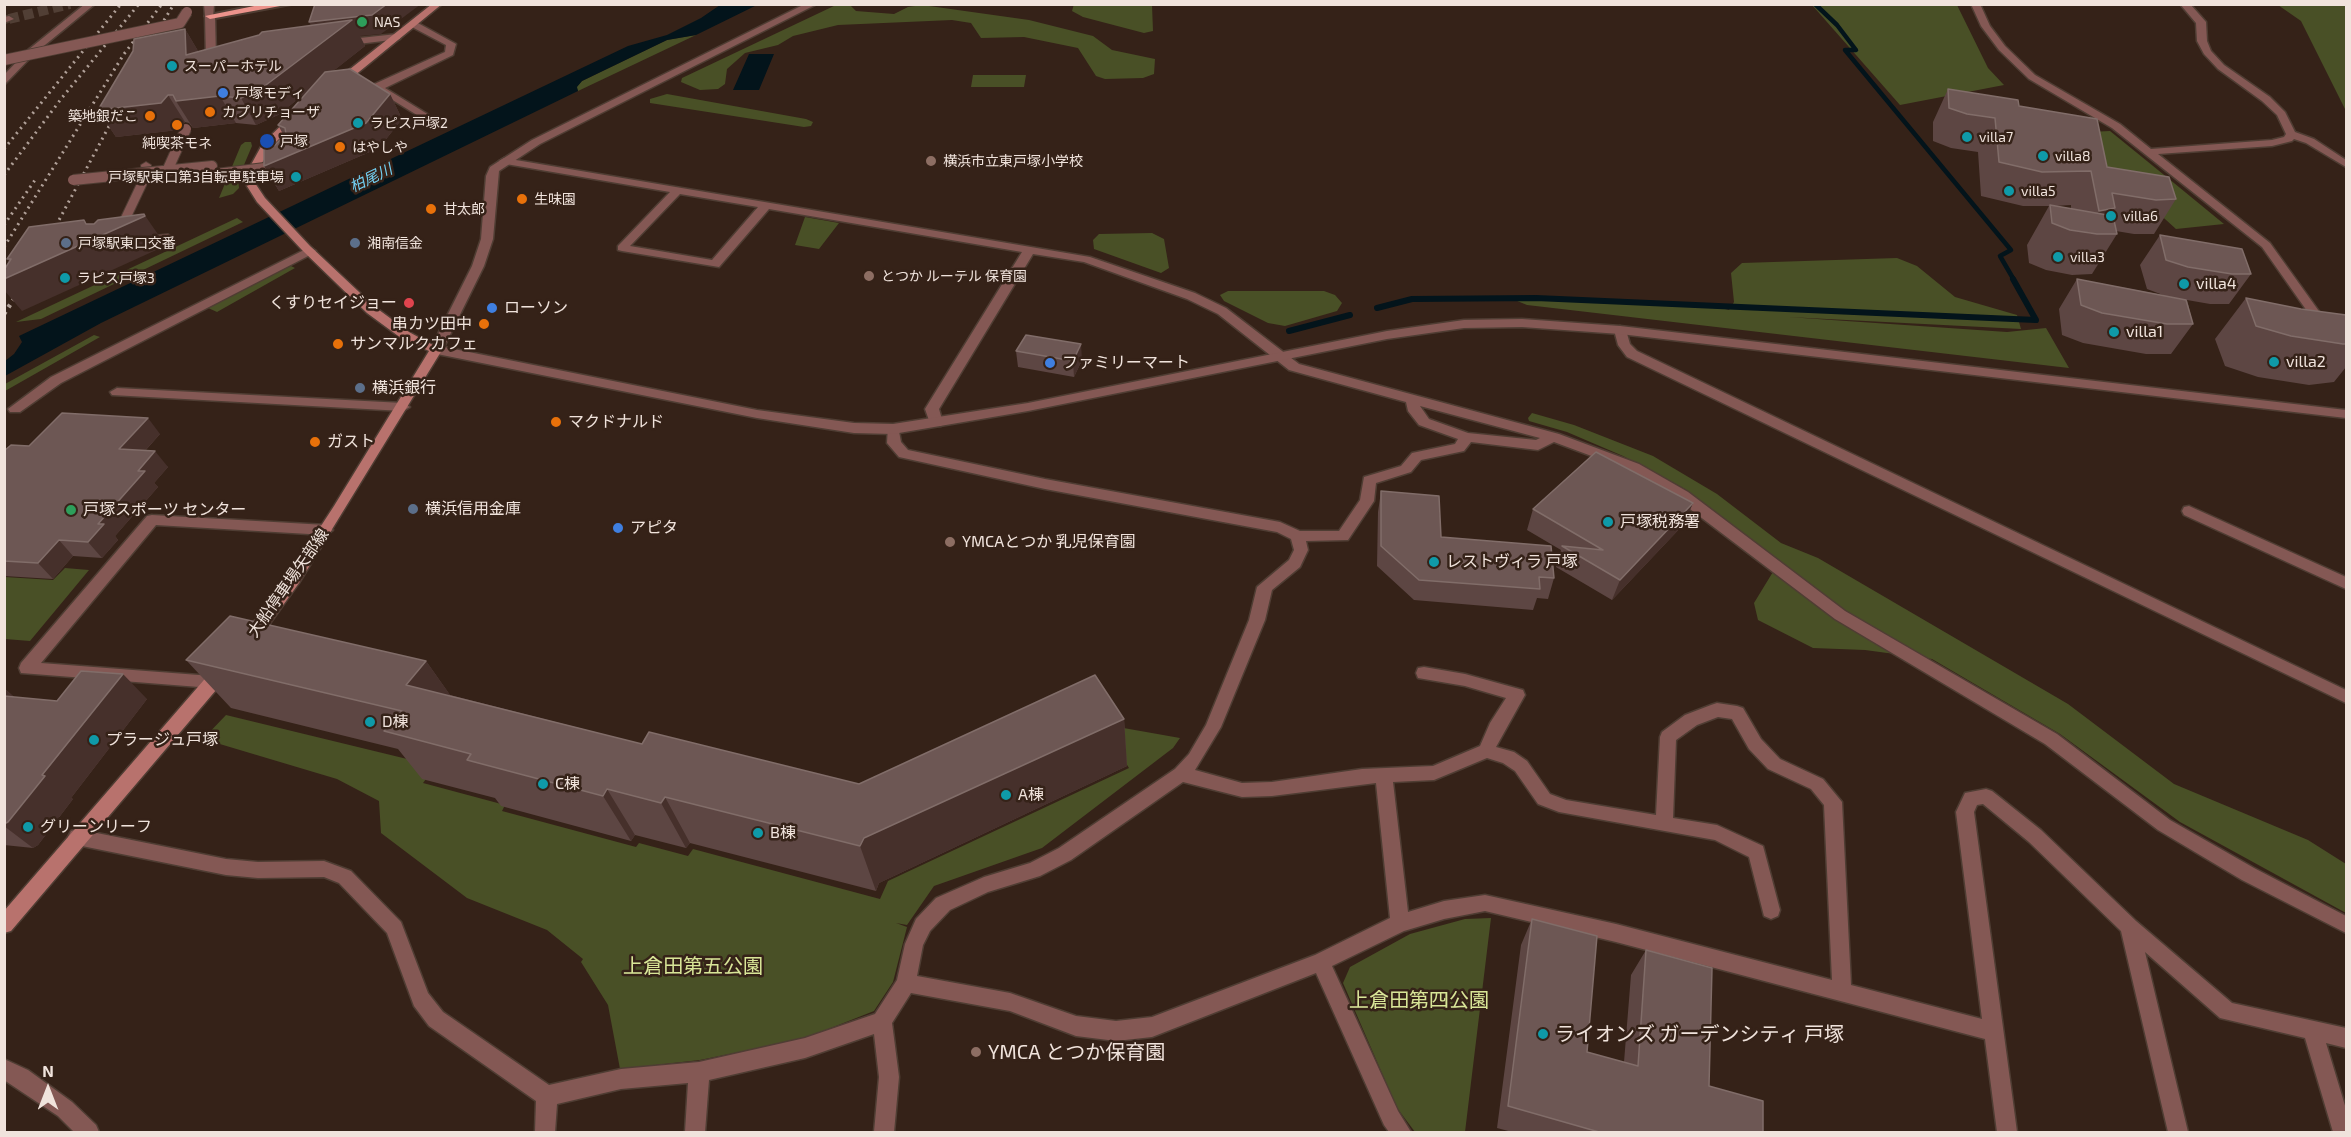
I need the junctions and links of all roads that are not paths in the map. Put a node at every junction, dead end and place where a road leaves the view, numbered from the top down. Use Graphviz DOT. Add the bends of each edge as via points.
graph roads {
  1 [pos="91,4"];
  2 [pos="286,4"];
  3 [pos="438,4"];
  4 [pos="813,4"];
  5 [pos="1975,4"];
  6 [pos="2184,4"];
  7 [pos="210,10"];
  8 [pos="187,12"];
  9 [pos="413,24"];
  10 [pos="397,37"];
  11 [pos="334,44"];
  12 [pos="31,52"];
  13 [pos="4,59"];
  14 [pos="225,60"];
  15 [pos="347,77"];
  16 [pos="4,82"];
  17 [pos="379,87"];
  18 [pos="328,92"];
  19 [pos="301,114"];
  20 [pos="425,117"];
  21 [pos="186,129"];
  22 [pos="2291,134"];
  23 [pos="2147,152"];
  24 [pos="293,157"];
  25 [pos="504,161"];
  26 [pos="2346,164"];
  27 [pos="147,169"];
  28 [pos="167,171"];
  29 [pos="73,180"];
  30 [pos="677,191"];
  31 [pos="765,206"];
  32 [pos="168,237"];
  33 [pos="135,241"];
  34 [pos="113,244"];
  35 [pos="308,249"];
  36 [pos="1029,250"];
  37 [pos="1620,330"];
  38 [pos="436,350"];
  39 [pos="2346,351"];
  40 [pos="1277,356"];
  41 [pos="117,392"];
  42 [pos="1411,398"];
  43 [pos="403,407"];
  44 [pos="15,409"];
  45 [pos="2346,414"];
  46 [pos="936,423"];
  47 [pos="893,429"];
  48 [pos="1467,437"];
  49 [pos="1554,437"];
  50 [pos="2189,512"];
  51 [pos="326,530"];
  52 [pos="1298,536"];
  53 [pos="2325,573"];
  54 [pos="2346,573"];
  55 [pos="2346,583"];
  56 [pos="1424,674"];
  57 [pos="212,682"];
  58 [pos="2346,697"];
  59 [pos="1486,751"];
  60 [pos="1181,774"];
  61 [pos="1384,776"];
  62 [pos="1664,825"];
  63 [pos="77,837"];
  64 [pos="1771,910"];
  65 [pos="1400,923"];
  66 [pos="4,925"];
  67 [pos="2346,925"];
  68 [pos="2129,927"];
  69 [pos="1321,962"];
  70 [pos="906,983"];
  71 [pos="1842,992"];
  72 [pos="882,1021"];
  73 [pos="2312,1029"];
  74 [pos="1993,1031"];
  75 [pos="2346,1038"];
  76 [pos="4,1069"];
  77 [pos="699,1072"];
  78 [pos="547,1096"];
  79 [pos="89,1132"];
  80 [pos="546,1132"];
  81 [pos="695,1132"];
  82 [pos="884,1132"];
  83 [pos="1401,1132"];
  84 [pos="2007,1132"];
  85 [pos="2178,1132"];
  86 [pos="2343,1132"];
  1 -- 12 [label="street"];
  2 -- 7 [label="highway"];
  3 -- 9 [label="main road"];
  4 -- 25 [label="street"];
  5 -- 23 [label="street" via="2002,48 2032,77 2096,113"];
  6 -- 22 [label="street" via="2201,22 2207,52 2221,67 2266,99 2281,114"];
  7 -- 14 [label="street" via="211,60"];
  8 -- 13 [label="street, bridge" via="180,23"];
  9 -- 10 [label="main road"];
  9 -- 17 [label="street" via="451,44 450,53"];
  10 -- 11 [label="street"];
  10 -- 15 [label="main road"];
  12 -- 13 [label="highway"];
  12 -- 16 [label="street"];
  15 -- 17 [label="street"];
  15 -- 18 [label="main road"];
  17 -- 20 [label="street"];
  19 -- 35 [label="main road" via="267,145 250,183"];
  21 -- 28 [label="street, bridge"];
  22 -- 23 [label="street" via="2288,139 2272,143"];
  22 -- 26 [label="street"];
  23 -- 39 [label="street" via="2266,245 2337,345"];
  24 -- 28 [label="street, bridge" via="285,165 208,175 212,166"];
  25 -- 30 [label="street"];
  25 -- 38 [label="street" via="491,176 487,239 481,257"];
  27 -- 28 [label="street, bridge"];
  27 -- 29 [label="street, bridge" via="97,180"];
  27 -- 34 [label="street"];
  30 -- 31 [label="street"];
  30 -- 31 [label="street" via="622,248 715,264"];
  31 -- 36 [label="street"];
  32 -- 33 [label="street"];
  35 -- 38 [label="main road" via="371,310 405,335"];
  35 -- 44 [label="street" via="56,380"];
  36 -- 40 [label="street" via="1086,259 1191,296 1238,322"];
  36 -- 46 [label="street" via="932,409"];
  37 -- 40 [label="street" via="1522,322 1464,324"];
  37 -- 45 [label="street"];
  37 -- 58 [label="street" via="1624,345 1632,354"];
  38 -- 43 [label="main road, 大船停車場矢部線"];
  38 -- 47 [label="street" via="757,414 854,428"];
  40 -- 42 [label="street" via="1294,367"];
  40 -- 46 [label="street"];
  41 -- 43 [label="street"];
  42 -- 48 [label="street" via="1424,422"];
  42 -- 49 [label="street"];
  43 -- 51 [label="main road, 大船停車場矢部線"];
  46 -- 47 [label="street"];
  47 -- 52 [label="street" via="894,443 904,454 922,459 1280,527"];
  48 -- 49 [label="street" via="1538,445"];
  48 -- 52 [label="street" via="1459,448 1417,456 1406,469 1369,480 1368,501 1343,536"];
  49 -- 67 [label="street" via="1634,467 1683,496 1840,615 2051,739 2164,825"];
  50 -- 53 [label="street"];
  51 -- 57 [label="main road, 大船停車場矢部線" via="294,579"];
  51 -- 57 [label="street" via="152,520 27,668"];
  52 -- 60 [label="street" via="1301,550 1295,563 1265,587 1257,620 1213,727 1195,759"];
  53 -- 54 [label="street"];
  53 -- 55 [label="street"];
  56 -- 59 [label="street" via="1465,680 1517,695"];
  57 -- 63 [label="main road, 大船停車場矢部線"];
  59 -- 61 [label="street" via="1434,773"];
  59 -- 62 [label="street" via="1508,757 1521,766 1544,799 1565,807"];
  60 -- 61 [label="street" via="1242,790"];
  60 -- 70 [label="street" via="1065,854 1034,870 984,885 943,904 923,925 914,944"];
  61 -- 65 [label="street"];
  62 -- 64 [label="street" via="1717,833 1757,852"];
  62 -- 71 [label="street" via="1668,737 1691,720 1717,710 1737,713 1755,744 1774,764 1817,784 1833,802"];
  63 -- 66 [label="main road, 大船停車場矢部線"];
  63 -- 78 [label="street" via="226,867 324,869 345,877 394,928 421,999 436,1019"];
  65 -- 69 [label="street"];
  65 -- 71 [label="street" via="1485,903"];
  68 -- 73 [label="street" via="2227,1011"];
  68 -- 74 [label="street" via="2035,836 1986,796 1971,798 1965,812"];
  68 -- 85 [label="street"];
  69 -- 70 [label="street" via="1152,1027 1116,1031 1076,1026 1010,1002"];
  69 -- 83 [label="street" via="1391,1118"];
  70 -- 72 [label="street"];
  71 -- 74 [label="street"];
  72 -- 77 [label="street" via="805,1048"];
  72 -- 82 [label="street" via="889,1077"];
  73 -- 75 [label="street"];
  73 -- 86 [label="street"];
  74 -- 84 [label="street"];
  76 -- 79 [label="street" via="65,1108"];
  77 -- 78 [label="street" via="621,1079"];
  77 -- 81 [label="street"];
  78 -- 80 [label="street"];
}
